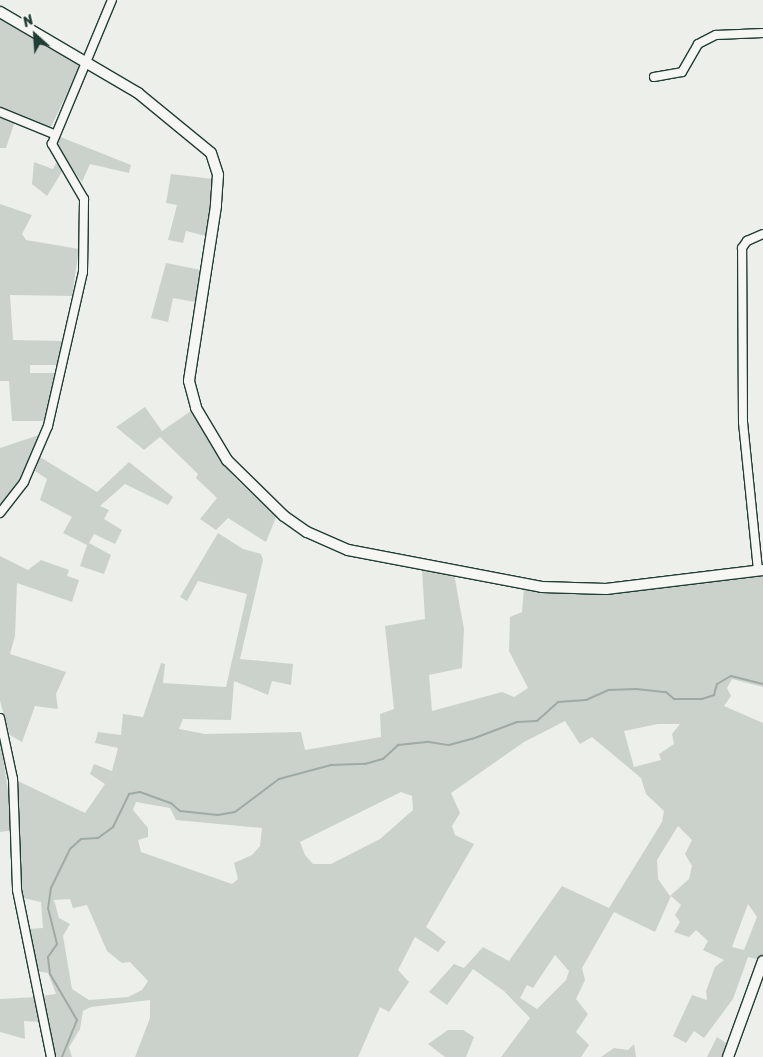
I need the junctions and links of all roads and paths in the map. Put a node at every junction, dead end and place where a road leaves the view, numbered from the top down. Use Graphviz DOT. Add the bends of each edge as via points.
graph roads {
  1 [pos="112,0"];
  2 [pos="0,12"];
  3 [pos="763,33"];
  4 [pos="85,61"];
  5 [pos="654,77"];
  6 [pos="0,112"];
  7 [pos="54,134"];
  8 [pos="763,234"];
  9 [pos="0,513"];
  10 [pos="761,570"];
  11 [pos="0,718"];
  12 [pos="763,961"];
  13 [pos="51,1057"];
  14 [pos="728,1057"];
  1 -- 4 [label="street"];
  2 -- 4 [label="street"];
  3 -- 5 [label="street" via="716,35 698,44 682,72"];
  4 -- 7 [label="street"];
  4 -- 10 [label="street" via="169,115 212,154 218,175 216,206 192,348 190,388 208,432 227,460 284,516 307,532 348,550 542,587 614,588"];
  6 -- 7 [label="street"];
  7 -- 9 [label="street" via="55,156 77,180 84,199 83,272 48,426 24,482"];
  8 -- 10 [label="street" via="747,241 742,248 742,422"];
  11 -- 13 [label="street" via="13,779 17,890"];
  12 -- 14 [label="street"];
}
